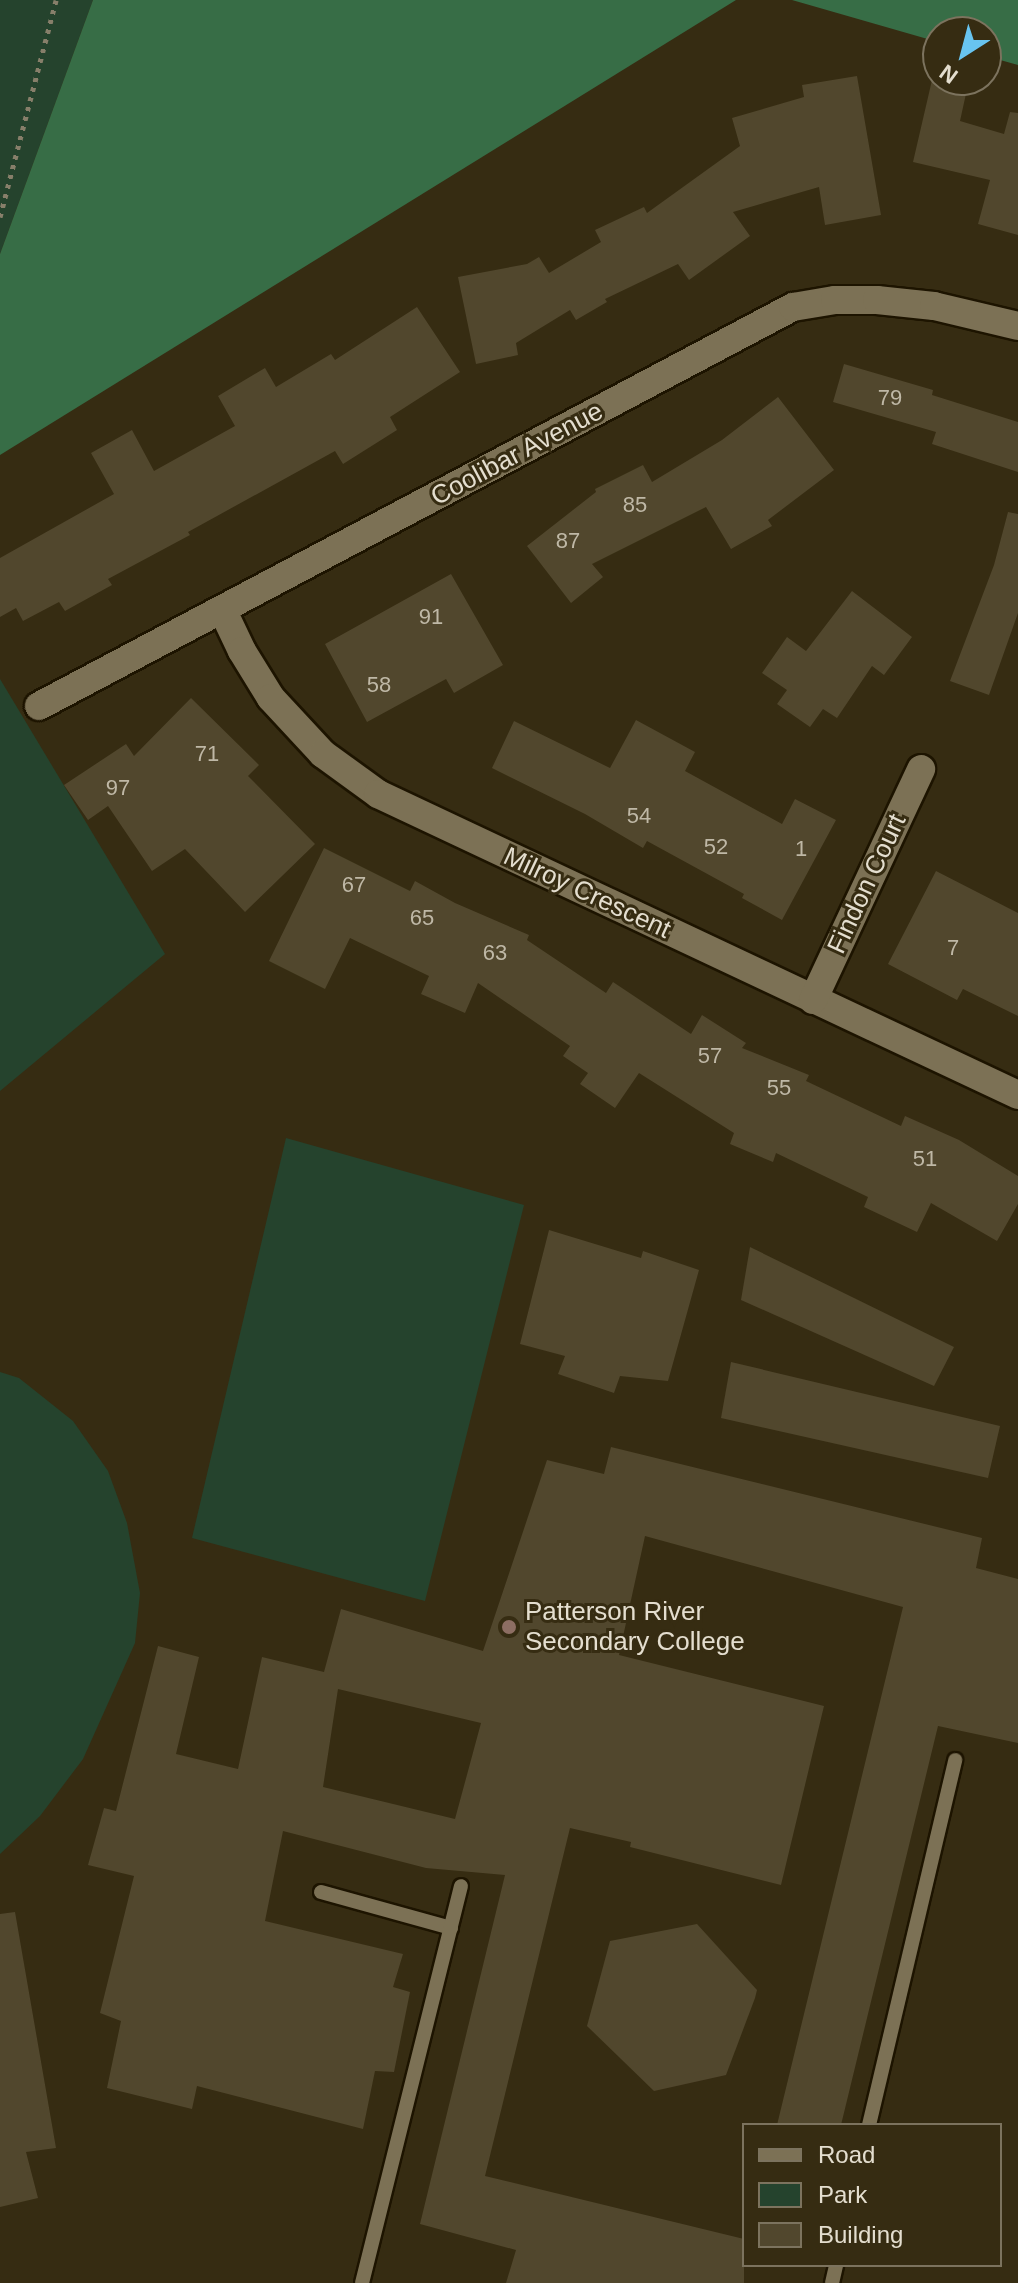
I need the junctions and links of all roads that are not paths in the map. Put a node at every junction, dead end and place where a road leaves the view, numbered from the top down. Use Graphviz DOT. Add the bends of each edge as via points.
graph roads {
  1 [pos="1018,326"];
  2 [pos="223,611"];
  3 [pos="39,706"];
  4 [pos="921,769"];
  5 [pos="813,1000"];
  6 [pos="1018,1095"];
  7 [pos="955,1760"];
  8 [pos="461,1886"];
  9 [pos="321,1892"];
  10 [pos="451,1928"];
  11 [pos="869,2123"];
  12 [pos="362,2283"];
  1 -- 2 [label="street, Coolibar Avenue" via="934,306 891,302 835,300 793,307"];
  2 -- 3 [label="street, Coolibar Avenue"];
  2 -- 5 [label="street, Milroy Crescent" via="271,698 323,754 378,794"];
  4 -- 5 [label="street, Findon Court"];
  5 -- 6 [label="street, Milroy Crescent"];
  7 -- 11 [label="lane"];
  8 -- 10 [label="lane"];
  9 -- 10 [label="lane"];
  10 -- 12 [label="lane"];
}
